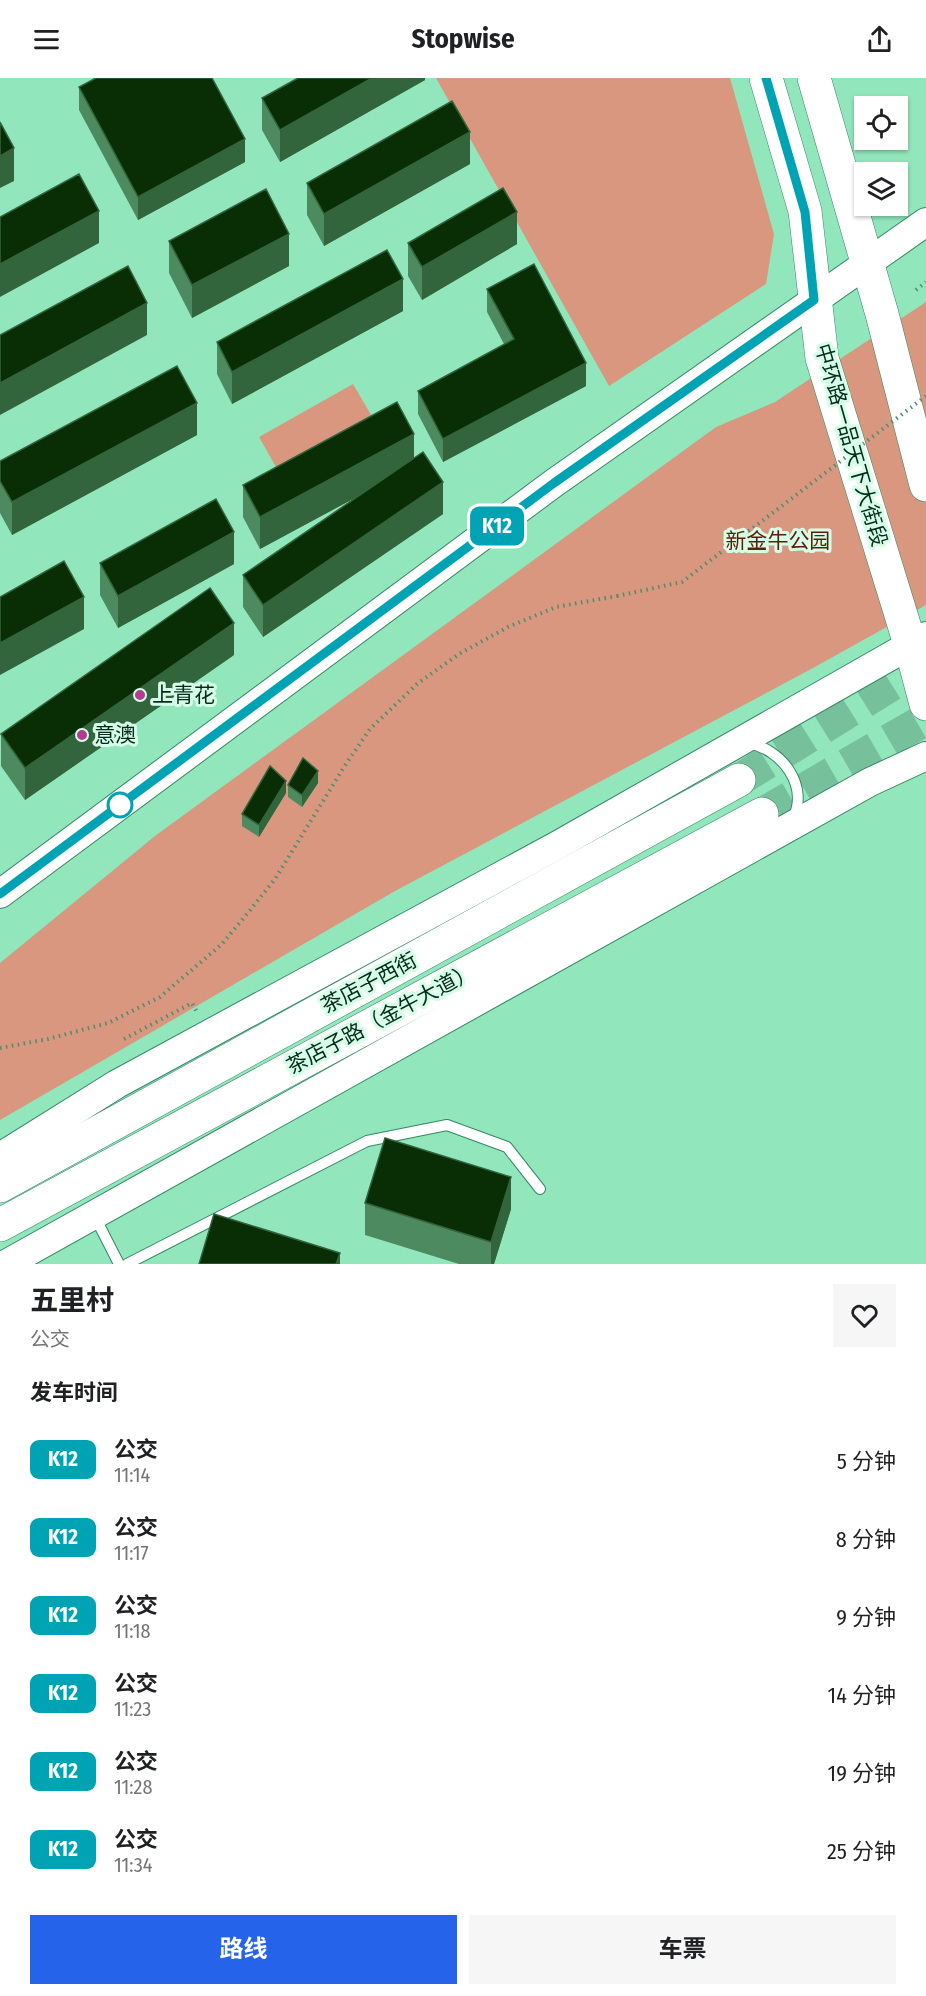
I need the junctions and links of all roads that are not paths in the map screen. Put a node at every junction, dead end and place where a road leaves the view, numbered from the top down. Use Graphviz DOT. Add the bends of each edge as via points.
graph roads {
  1 [pos="766,78"];
  2 [pos="814,78"];
  3 [pos="926,222"];
  4 [pos="867,263"];
  5 [pos="814,300"];
  6 [pos="926,485"];
  7 [pos="918,640"];
  8 [pos="926,704"];
  9 [pos="739,741"];
  10 [pos="926,756"];
  11 [pos="739,780"];
  12 [pos="776,821"];
  13 [pos="0,894"];
  14 [pos="0,1157"];
  15 [pos="0,1186"];
  16 [pos="65,1189"];
  17 [pos="540,1189"];
  18 [pos="93,1214"];
  19 [pos="0,1225"];
  20 [pos="0,1236"];
  21 [pos="6,1264"];
  22 [pos="119,1264"];
  23 [pos="127,1264"];
  1 -- 5 [label="main road, 中环路一品天下大街段" via="805,212"];
  2 -- 4 [label="main road"];
  3 -- 4 [label="main road"];
  4 -- 5 [label="main road"];
  4 -- 6 [label="main road"];
  5 -- 7 [label="main road, 中环路一品天下大街段" via="822,358"];
  5 -- 13 [label="main road" via="554,483"];
  7 -- 8 [label="main road, 中环路一品天下大街段"];
  7 -- 9 [label="main road"];
  9 -- 12 [label="lane" via="774,754 792,773 798,800 796,814"];
  9 -- 14 [label="main road" via="558,845 117,1084"];
  10 -- 12 [label="main road"];
  11 -- 15 [label="main road, 茶店子西街"];
  12 -- 16 [label="main road, 茶店子路（金牛大道）"];
  12 -- 18 [label="main road"];
  16 -- 19 [label="main road, 茶店子路（金牛大道）"];
  16 -- 20 [label="main road"];
  17 -- 23 [label="lane" via="507,1147 447,1125 367,1140"];
  18 -- 21 [label="main road"];
  18 -- 22 [label="lane"];
}
